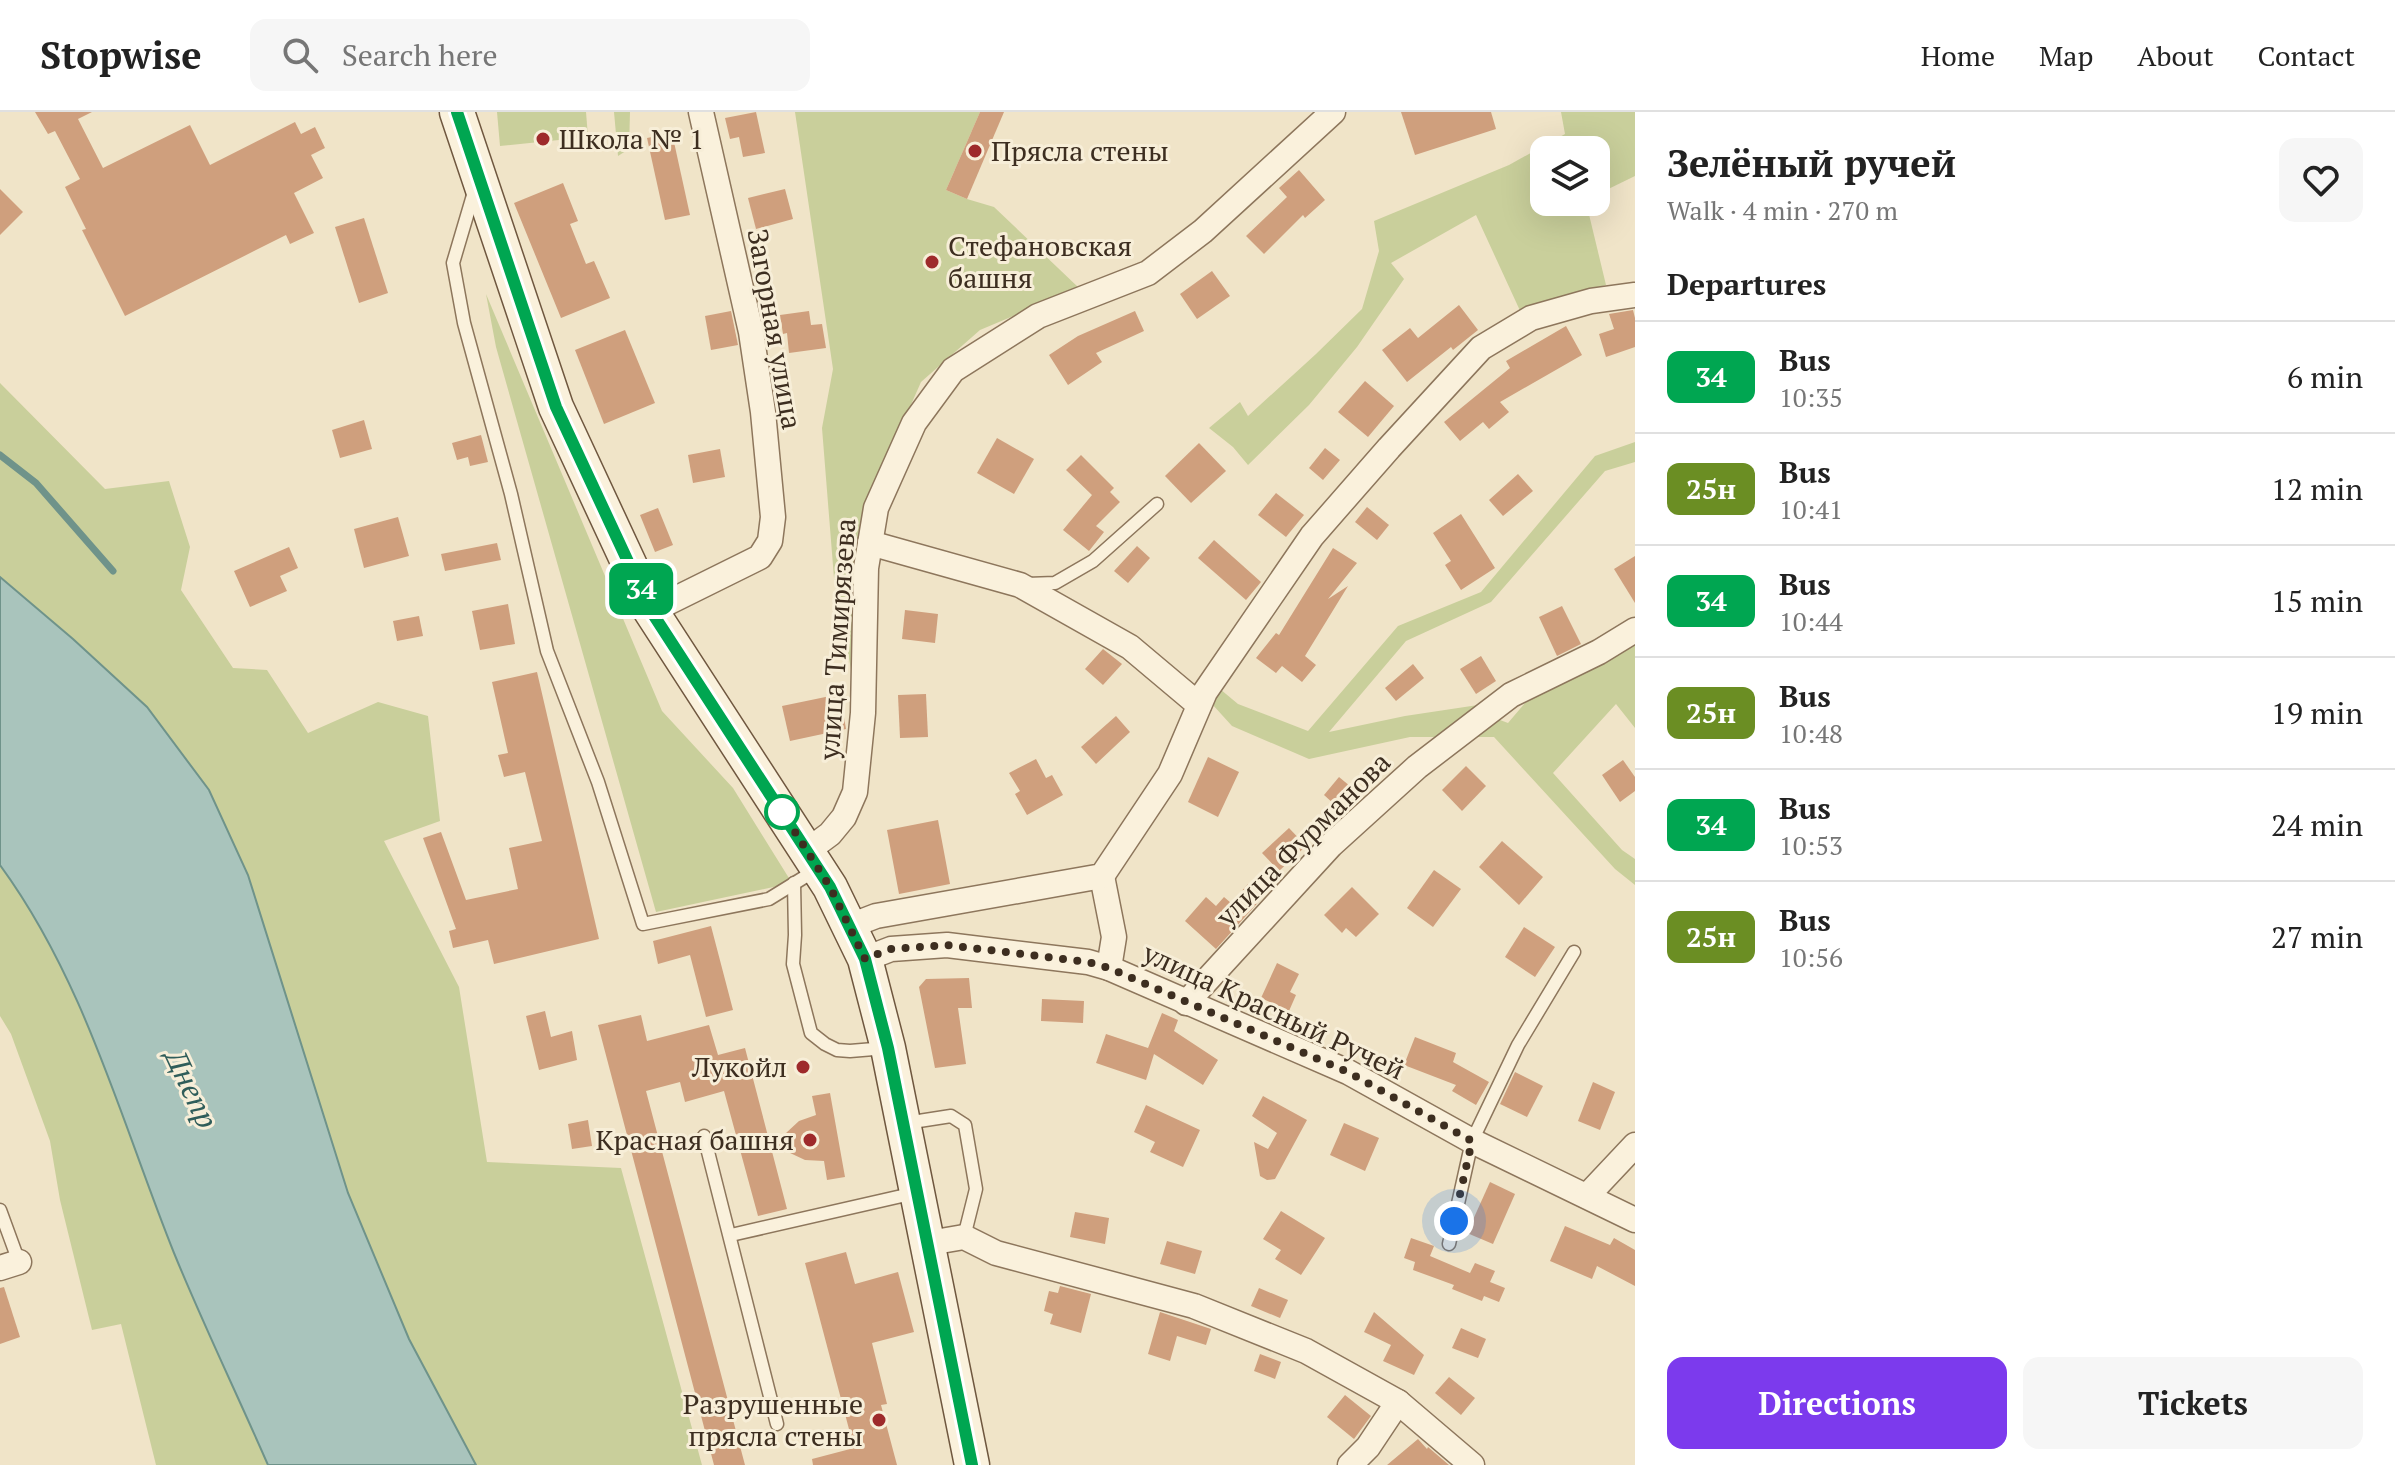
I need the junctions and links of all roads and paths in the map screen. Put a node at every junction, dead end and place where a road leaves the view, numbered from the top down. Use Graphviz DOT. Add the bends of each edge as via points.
graph roads {
  1 [pos="457,112"];
  2 [pos="701,112"];
  3 [pos="1333,112"];
  4 [pos="479,178"];
  5 [pos="1635,295"];
  6 [pos="1157,504"];
  7 [pos="870,543"];
  8 [pos="1020,585"];
  9 [pos="651,611"];
  10 [pos="1635,630"];
  11 [pos="1199,705"];
  12 [pos="806,867"];
  13 [pos="1102,876"];
  14 [pos="850,926"];
  15 [pos="1574,952"];
  16 [pos="865,959"];
  17 [pos="1109,968"];
  18 [pos="1186,1003"];
  19 [pos="888,1048"];
  20 [pos="903,1123"];
  21 [pos="704,1136"];
  22 [pos="1472,1141"];
  23 [pos="1635,1145"];
  24 [pos="918,1192"];
  25 [pos="1587,1196"];
  26 [pos="0,1210"];
  27 [pos="1635,1220"];
  28 [pos="731,1235"];
  29 [pos="964,1237"];
  30 [pos="929,1243"];
  31 [pos="1449,1244"];
  32 [pos="9,1265"];
  33 [pos="1398,1402"];
  34 [pos="777,1424"];
  35 [pos="972,1465"];
  36 [pos="1350,1465"];
  37 [pos="1472,1465"];
  1 -- 4 [label="main road"];
  2 -- 9 [label="street, Загорная улица" via="751,332 773,517 770,541 760,557"];
  3 -- 7 [label="street, улица Тимирязева" via="1203,231 1148,273 1038,316 953,370 914,423 876,508"];
  4 -- 9 [label="main road" via="556,407"];
  4 -- 12 [label="lane" via="453,263 464,323 547,651 598,782 643,924 769,899"];
  5 -- 11 [label="street" via="1531,318 1481,348 1312,536"];
  6 -- 8 [label="lane" via="1093,561 1055,583"];
  7 -- 8 [label="street"];
  7 -- 12 [label="street, улица Тимирязева" via="855,792 844,817"];
  8 -- 11 [label="street" via="1130,647"];
  9 -- 12 [label="main road"];
  10 -- 18 [label="street, улица Фурманова" via="1511,695 1417,767 1331,845"];
  11 -- 13 [label="street" via="1170,774"];
  12 -- 14 [label="main road"];
  12 -- 19 [label="lane" via="793,964 811,1033 837,1050"];
  13 -- 14 [label="street" via="876,916"];
  13 -- 17 [label="street" via="1114,937"];
  14 -- 16 [label="main road"];
  15 -- 22 [label="lane" via="1518,1045"];
  16 -- 17 [label="street, улица Красный Ручей" via="891,949 947,945"];
  16 -- 19 [label="main road"];
  17 -- 18 [label="street, улица Красный Ручей"];
  18 -- 22 [label="street, улица Красный Ручей" via="1348,1072"];
  19 -- 20 [label="main road"];
  20 -- 24 [label="main road"];
  20 -- 29 [label="lane" via="951,1116 965,1125 976,1189"];
  21 -- 28 [label="lane"];
  22 -- 25 [label="street, улица Красный Ручей"];
  22 -- 31 [label="lane"];
  23 -- 25 [label="street"];
  24 -- 28 [label="lane"];
  24 -- 30 [label="main road"];
  25 -- 27 [label="street, улица Красный Ручей"];
  26 -- 32 [label="lane"];
  28 -- 34 [label="lane"];
  29 -- 30 [label="street"];
  29 -- 33 [label="street" via="996,1253 1194,1306 1306,1351"];
  30 -- 35 [label="main road"];
  33 -- 36 [label="street"];
  33 -- 37 [label="street"];
}
